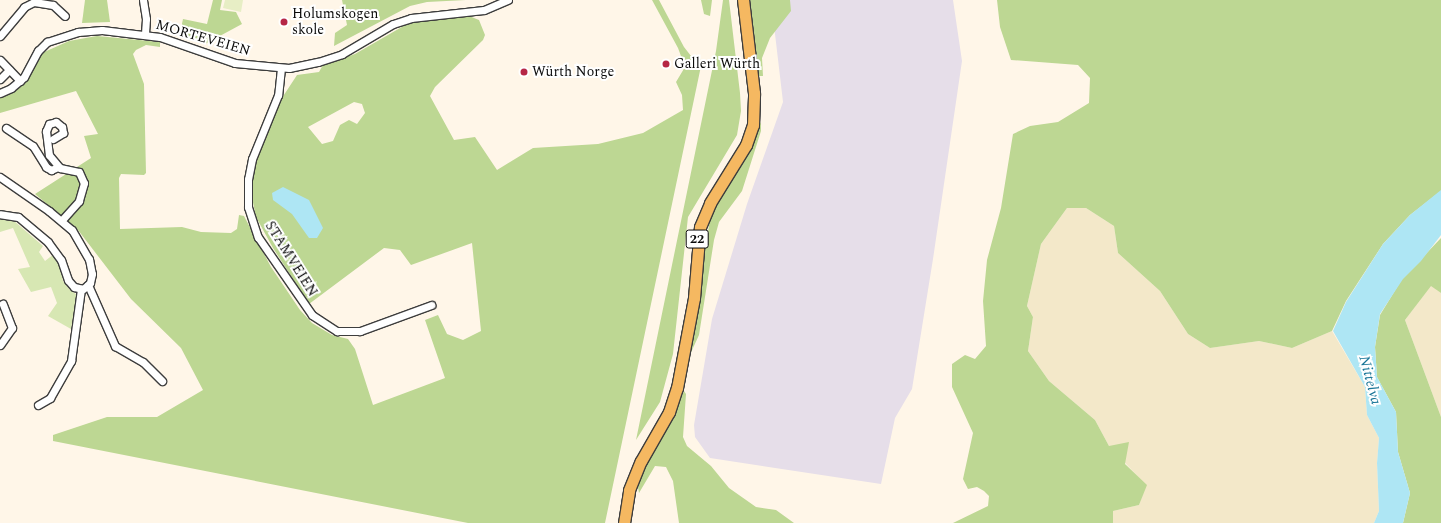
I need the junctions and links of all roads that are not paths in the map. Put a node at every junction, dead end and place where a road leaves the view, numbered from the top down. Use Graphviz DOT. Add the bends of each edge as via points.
graph roads {
  1 [pos="143,0"];
  2 [pos="508,0"];
  3 [pos="743,0"];
  4 [pos="65,16"];
  5 [pos="145,35"];
  6 [pos="0,36"];
  7 [pos="0,60"];
  8 [pos="281,68"];
  9 [pos="9,70"];
  10 [pos="0,79"];
  11 [pos="20,81"];
  12 [pos="0,93"];
  13 [pos="6,128"];
  14 [pos="53,140"];
  15 [pos="58,167"];
  16 [pos="0,177"];
  17 [pos="0,214"];
  18 [pos="62,220"];
  19 [pos="88,285"];
  20 [pos="81,289"];
  21 [pos="4,304"];
  22 [pos="432,304"];
  23 [pos="0,345"];
  24 [pos="162,381"];
  25 [pos="38,405"];
  26 [pos="633,480"];
  27 [pos="624,523"];
  28 [pos="631,523"];
  1 -- 5 [label="street"];
  2 -- 8 [label="street, MORTEVEIEN" via="484,10 411,18 393,24 342,54 310,65"];
  3 -- 26 [label="main road, 22" via="754,92 753,126 742,151 702,221 697,240 693,306 677,388 669,412"];
  4 -- 6 [label="street" via="53,5 34,2 24,7"];
  5 -- 8 [label="street, MORTEVEIEN" via="174,40 236,63"];
  5 -- 11 [label="street, MORTEVEIEN" via="102,30 58,37 41,47"];
  7 -- 9 [label="street"];
  8 -- 22 [label="street, STAMVEIEN" via="278,94 252,159 248,179 248,207 258,236 312,315 337,331 360,331"];
  9 -- 10 [label="street"];
  9 -- 11 [label="street"];
  11 -- 12 [label="street, MORTEVEIEN"];
  13 -- 15 [label="street" via="33,146 48,169"];
  14 -- 15 [label="street" via="63,133 62,127 56,122 51,122 47,127 46,142 49,155"];
  15 -- 18 [label="street" via="78,172 84,186 79,201"];
  16 -- 18 [label="street"];
  17 -- 20 [label="street" via="18,217 44,239 61,260 70,283"];
  18 -- 19 [label="street" via="88,254 92,274"];
  19 -- 20 [label="street"];
  19 -- 24 [label="street" via="115,346 143,362"];
  20 -- 25 [label="street" via="71,361 50,398"];
  21 -- 23 [label="street" via="12,328"];
  26 -- 27 [label="main road, 22" via="626,498"];
  26 -- 28 [label="main road, 22"];
}
